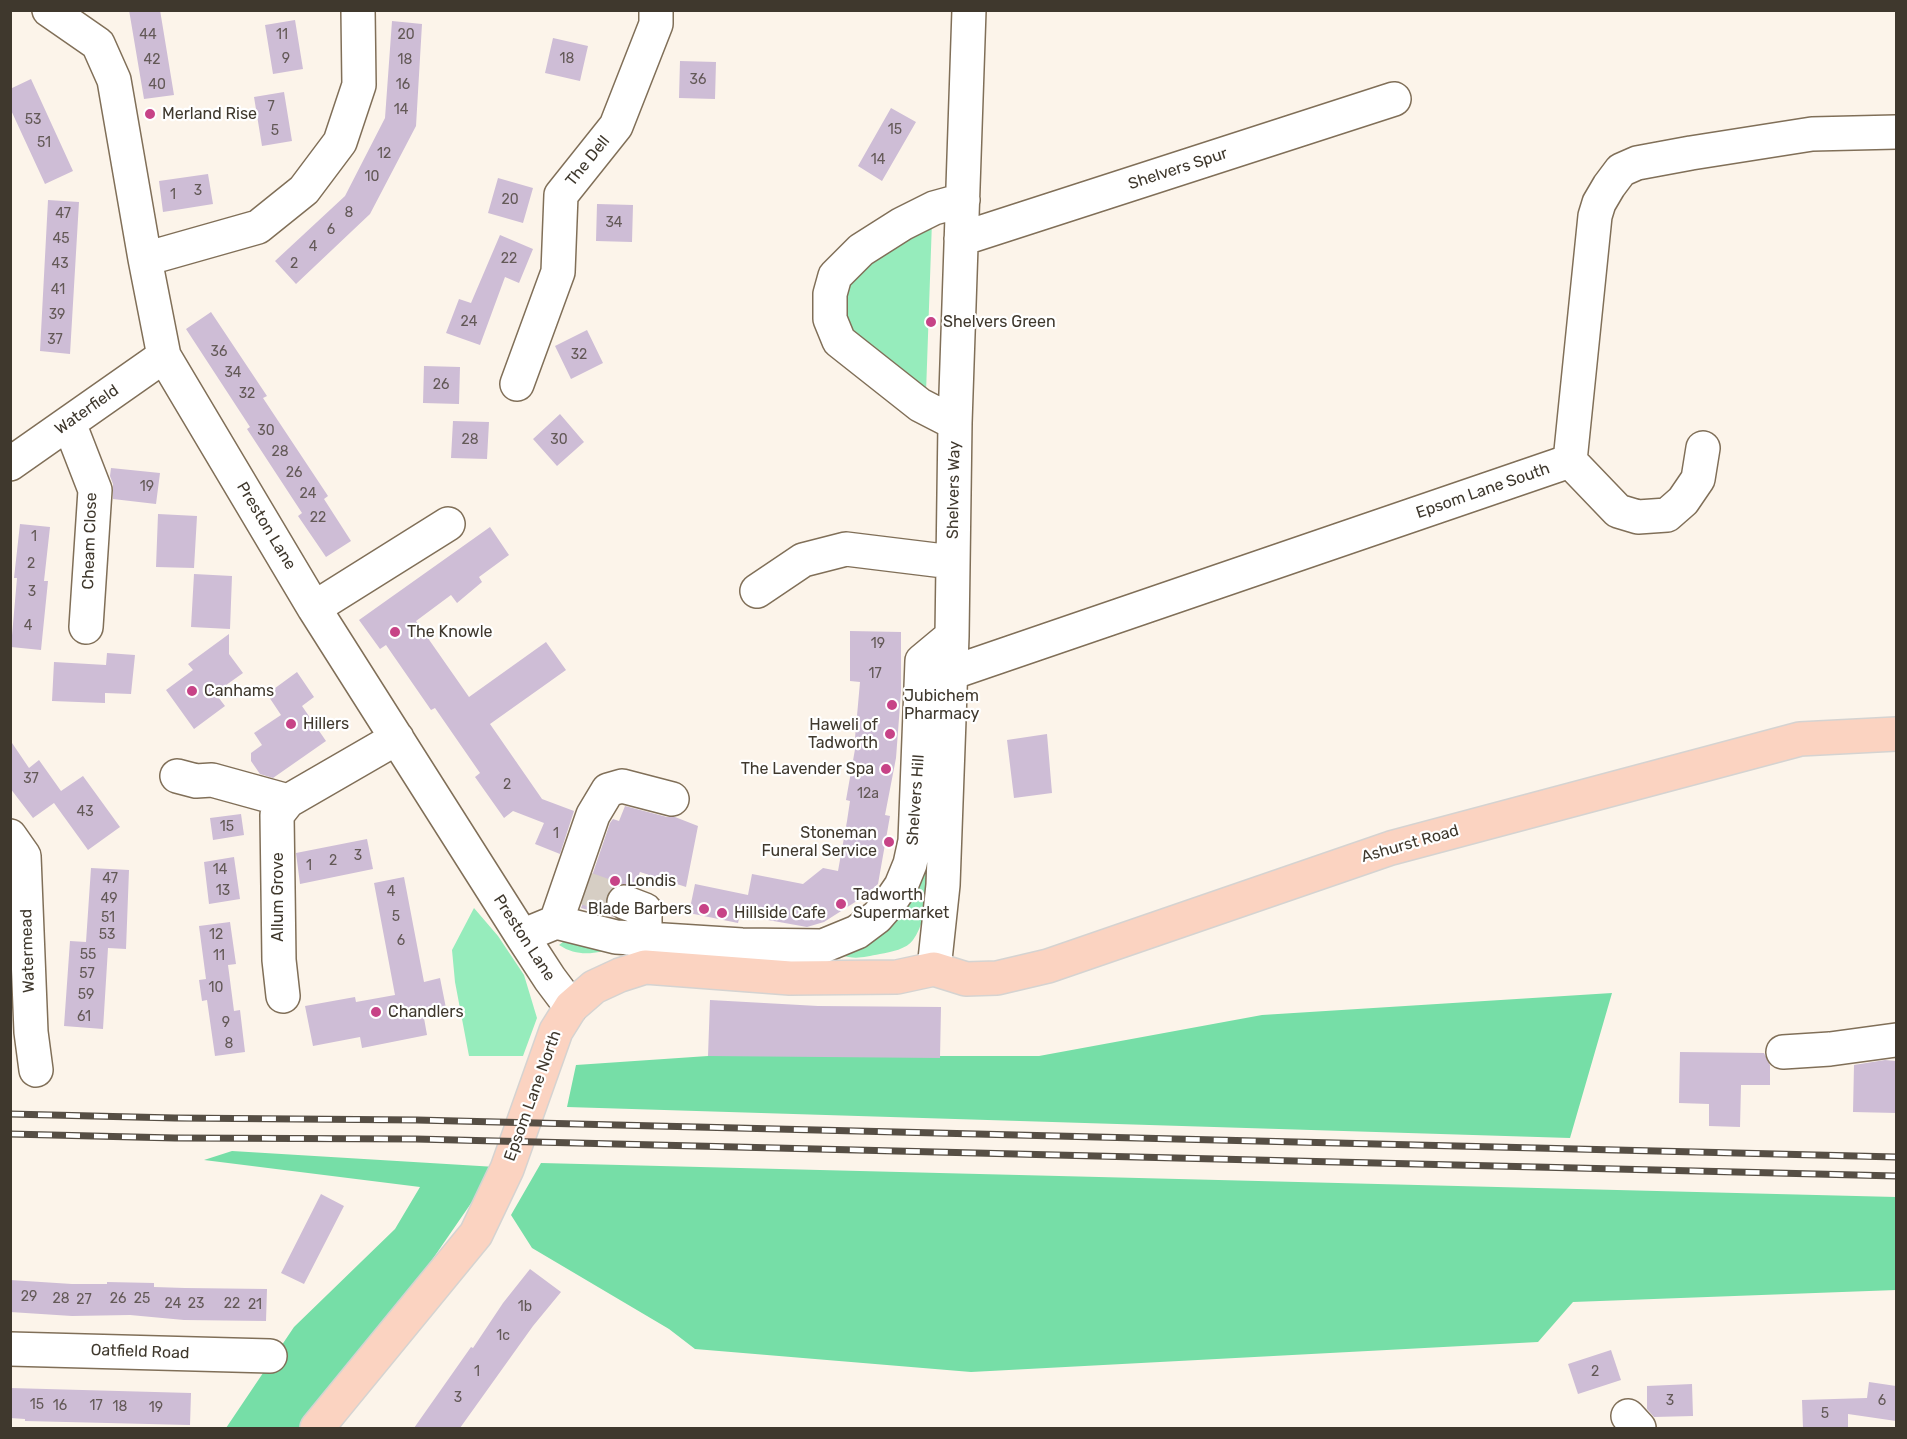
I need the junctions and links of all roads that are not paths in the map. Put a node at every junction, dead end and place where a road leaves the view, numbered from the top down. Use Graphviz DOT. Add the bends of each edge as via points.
graph roads {
  1 [pos="358,10"];
  2 [pos="656,10"];
  3 [pos="969,10"];
  4 [pos="61,14"];
  5 [pos="1394,99"];
  6 [pos="1896,132"];
  7 [pos="963,200"];
  8 [pos="961,239"];
  9 [pos="145,259"];
  10 [pos="164,356"];
  11 [pos="517,384"];
  12 [pos="69,423"];
  13 [pos="955,423"];
  14 [pos="1703,448"];
  15 [pos="15,452"];
  16 [pos="1570,461"];
  17 [pos="448,524"];
  18 [pos="952,562"];
  19 [pos="758,591"];
  20 [pos="314,608"];
  21 [pos="86,627"];
  22 [pos="952,636"];
  23 [pos="951,673"];
  24 [pos="1896,734"];
  25 [pos="397,738"];
  26 [pos="177,776"];
  27 [pos="672,799"];
  28 [pos="288,801"];
  29 [pos="10,836"];
  30 [pos="624,902"];
  31 [pos="556,921"];
  32 [pos="522,936"];
  33 [pos="646,953"];
  34 [pos="934,969"];
  35 [pos="283,996"];
  36 [pos="571,1006"];
  37 [pos="1896,1040"];
  38 [pos="1783,1052"];
  39 [pos="36,1070"];
  40 [pos="10,1349"];
  41 [pos="270,1356"];
  42 [pos="317,1428"];
  1 -- 9 [label="street" via="359,85 340,141 304,190 258,227"];
  2 -- 11 [label="street, The Dell" via="656,24 616,126 561,195 558,272"];
  3 -- 7 [label="street, Shelvers Way"];
  4 -- 9 [label="street, Preston Lane" via="98,44 114,80"];
  5 -- 8 [label="street, Shelvers Spur"];
  6 -- 16 [label="street, Epsom Lane South" via="1812,134 1636,163 1621,170 1595,216"];
  7 -- 8 [label="street, Shelvers Way"];
  7 -- 13 [label="street" via="934,208 861,250 835,276 830,294 830,319 839,341 920,405"];
  8 -- 13 [label="street, Shelvers Way"];
  9 -- 10 [label="street, Preston Lane"];
  10 -- 12 [label="street, Waterfield"];
  10 -- 20 [label="street, Preston Lane"];
  12 -- 15 [label="street, Waterfield"];
  12 -- 21 [label="street, Cheam Close" via="94,490"];
  13 -- 18 [label="street, Shelvers Way"];
  14 -- 16 [label="street" via="1698,479 1667,515 1638,517 1618,511"];
  16 -- 23 [label="street, Epsom Lane South"];
  17 -- 20 [label="street"];
  18 -- 19 [label="street" via="846,549 803,560"];
  18 -- 22 [label="street, Shelvers Way"];
  20 -- 25 [label="street, Preston Lane"];
  22 -- 23 [label="street, Shelvers Way"];
  22 -- 33 [label="street, Shelvers Hill" via="922,661 915,841 901,886 877,917 857,933 823,946"];
  23 -- 34 [label="street, Shelvers Way" via="944,885"];
  24 -- 34 [label="main road, Ashurst Road" via="1800,739 1403,844 1048,966 997,978 966,979"];
  25 -- 28 [label="street"];
  25 -- 32 [label="street, Preston Lane"];
  26 -- 28 [label="street" via="195,782 212,780"];
  27 -- 31 [label="street" via="622,786 608,790 593,815 573,888"];
  28 -- 35 [label="street, Allum Grove" via="278,815 279,960"];
  29 -- 39 [label="street, Watermead" via="24,856"];
  30 -- 33 [label="street" via="645,910"];
  31 -- 32 [label="street"];
  31 -- 33 [label="street, Shelvers Hill" via="616,937"];
  32 -- 36 [label="street, Preston Lane"];
  33 -- 34 [label="main road, Epsom Lane North" via="790,978 897,977"];
  33 -- 36 [label="main road, Epsom Lane North"];
  36 -- 42 [label="main road, Epsom Lane North" via="556,1031 507,1169 476,1234"];
  37 -- 38 [label="street"];
  40 -- 41 [label="street, Oatfield Road"];
}
